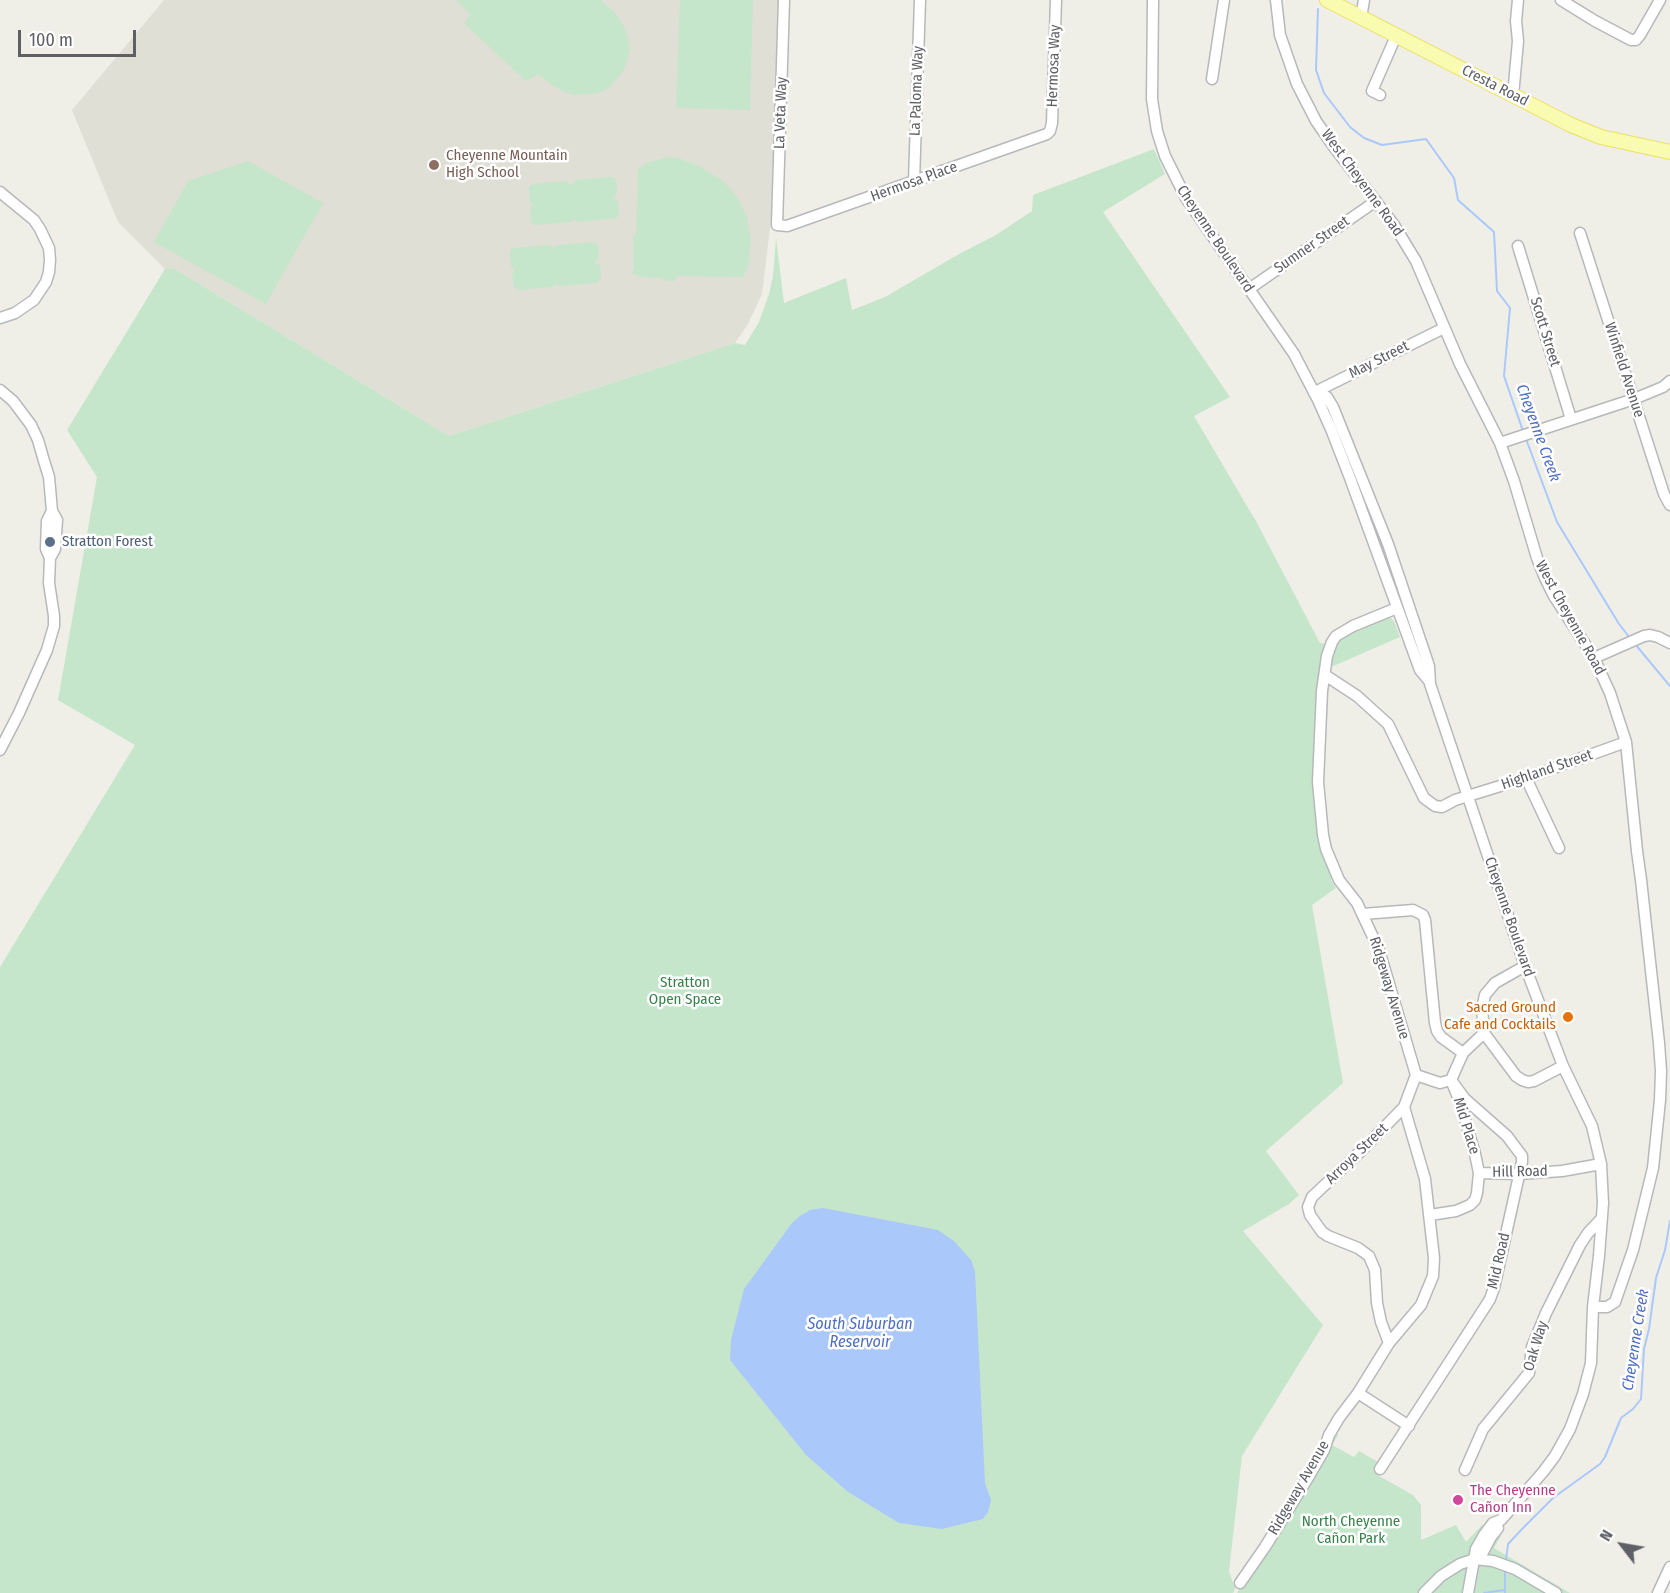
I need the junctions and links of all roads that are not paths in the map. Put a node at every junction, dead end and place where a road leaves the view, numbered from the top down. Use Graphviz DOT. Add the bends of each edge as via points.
graph roads {
  1 [pos="784,0"];
  2 [pos="920,0"];
  3 [pos="1056,0"];
  4 [pos="1153,0"];
  5 [pos="1224,0"];
  6 [pos="1276,0"];
  7 [pos="1327,0"];
  8 [pos="1364,0"];
  9 [pos="1518,0"];
  10 [pos="1561,0"];
  11 [pos="1660,0"];
  12 [pos="1361,18"];
  13 [pos="1396,36"];
  14 [pos="1212,79"];
  15 [pos="1380,95"];
  16 [pos="1513,96"];
  17 [pos="1050,131"];
  18 [pos="1670,152"];
  19 [pos="914,182"];
  20 [pos="0,192"];
  21 [pos="1376,201"];
  22 [pos="777,225"];
  23 [pos="1580,233"];
  24 [pos="1518,246"];
  25 [pos="1249,289"];
  26 [pos="0,318"];
  27 [pos="1444,327"];
  28 [pos="1670,381"];
  29 [pos="0,390"];
  30 [pos="1314,393"];
  31 [pos="1634,399"];
  32 [pos="1571,418"];
  33 [pos="1500,443"];
  34 [pos="1670,505"];
  35 [pos="1397,608"];
  36 [pos="1670,643"];
  37 [pos="1594,658"];
  38 [pos="1325,675"];
  39 [pos="1430,683"];
  40 [pos="1626,742"];
  41 [pos="0,750"];
  42 [pos="1526,778"];
  43 [pos="1468,796"];
  44 [pos="1559,849"];
  45 [pos="1363,914"];
  46 [pos="1525,966"];
  47 [pos="1484,1033"];
  48 [pos="1462,1053"];
  49 [pos="1563,1066"];
  50 [pos="1416,1075"];
  51 [pos="1451,1080"];
  52 [pos="1404,1107"];
  53 [pos="1601,1164"];
  54 [pos="1479,1173"];
  55 [pos="1519,1174"];
  56 [pos="1430,1215"];
  57 [pos="1602,1218"];
  58 [pos="1593,1307"];
  59 [pos="1389,1343"];
  60 [pos="1358,1393"];
  61 [pos="1409,1426"];
  62 [pos="1380,1469"];
  63 [pos="1465,1470"];
  64 [pos="1475,1559"];
  65 [pos="1670,1567"];
  66 [pos="1240,1583"];
  67 [pos="1428,1589"];
  68 [pos="1468,1590"];
  69 [pos="1414,1593"];
  70 [pos="1556,1593"];
  71 [pos="1659,1593"];
  1 -- 22 [label="street, La Veta Way"];
  2 -- 19 [label="street, La Paloma Way"];
  3 -- 17 [label="street, Hermosa Way"];
  4 -- 25 [label="street, Cheyenne Boulevard" via="1152,99 1164,156 1186,198"];
  5 -- 14 [label="street"];
  6 -- 21 [label="street, West Cheyenne Road" via="1281,35 1300,90 1316,121"];
  7 -- 12 [label="main road, Cresta Road"];
  8 -- 12 [label="street"];
  9 -- 16 [label="street"];
  10 -- 11 [label="street" via="1636,40"];
  12 -- 13 [label="main road, Cresta Road"];
  13 -- 15 [label="street" via="1372,91"];
  13 -- 16 [label="main road, Cresta Road"];
  16 -- 18 [label="main road, Cresta Road" via="1584,131"];
  17 -- 19 [label="street, Hermosa Place"];
  19 -- 22 [label="street, Hermosa Place" via="787,226"];
  20 -- 26 [label="street" via="40,229 50,260 45,282 34,300"];
  21 -- 25 [label="street, Sumner Street"];
  21 -- 27 [label="street, West Cheyenne Road" via="1416,261"];
  23 -- 31 [label="street, Winfield Avenue"];
  24 -- 32 [label="street, Scott Street"];
  25 -- 30 [label="street, Cheyenne Boulevard" via="1294,354"];
  27 -- 30 [label="street, May Street"];
  27 -- 33 [label="street, West Cheyenne Road"];
  28 -- 31 [label="street"];
  29 -- 41 [label="street" via="31,425 49,477 52,511 47,521 46,549 54,616 52,637"];
  30 -- 35 [label="street, Cheyenne Boulevard" via="1338,445"];
  30 -- 39 [label="street, Cheyenne Boulevard" via="1327,397 1345,433 1388,544 1429,666"];
  31 -- 32 [label="street"];
  31 -- 34 [label="street, Winfield Avenue"];
  32 -- 33 [label="street"];
  33 -- 37 [label="street, West Cheyenne Road" via="1545,578"];
  35 -- 38 [label="street, Ridgeway Avenue" via="1336,636 1329,649"];
  35 -- 39 [label="street, Cheyenne Boulevard" via="1420,670"];
  36 -- 37 [label="street" via="1650,635"];
  37 -- 40 [label="street, West Cheyenne Road" via="1614,701"];
  38 -- 43 [label="street, Highland Street" via="1357,696 1388,724 1429,803 1442,807"];
  38 -- 45 [label="street, Ridgeway Avenue" via="1318,782 1323,835 1339,880"];
  39 -- 43 [label="street, Cheyenne Boulevard"];
  40 -- 42 [label="street, Highland Street"];
  40 -- 58 [label="street, West Cheyenne Road" via="1659,1043 1660,1100 1653,1168 1633,1251 1615,1302 1607,1307"];
  42 -- 43 [label="street, Highland Street"];
  42 -- 44 [label="street"];
  43 -- 46 [label="street, Cheyenne Boulevard"];
  45 -- 48 [label="street" via="1413,910 1423,915 1437,1031"];
  45 -- 50 [label="street, Ridgeway Avenue" via="1379,950"];
  46 -- 47 [label="street" via="1495,982 1485,995"];
  46 -- 49 [label="street, Cheyenne Boulevard"];
  47 -- 48 [label="street"];
  47 -- 49 [label="street" via="1522,1080 1534,1081"];
  48 -- 51 [label="street"];
  49 -- 53 [label="street, Cheyenne Boulevard" via="1592,1126"];
  50 -- 51 [label="street, Mid Place" via="1440,1083"];
  50 -- 52 [label="street"];
  51 -- 54 [label="street, Mid Place"];
  51 -- 55 [label="street, Mid Road" via="1465,1099 1518,1150 1522,1156"];
  52 -- 56 [label="street, Ridgeway Avenue" via="1424,1171"];
  52 -- 59 [label="street, Arroya Street" via="1310,1200 1308,1207 1322,1232 1365,1251 1372,1262 1379,1312"];
  53 -- 55 [label="street, Hill Road"];
  53 -- 57 [label="street, Cheyenne Boulevard"];
  54 -- 55 [label="street, Hill Road"];
  54 -- 56 [label="street, Hill Road" via="1477,1193 1470,1205"];
  55 -- 61 [label="street, Mid Road" via="1490,1299"];
  56 -- 59 [label="street, Ridgeway Avenue" via="1434,1268 1431,1283 1420,1305"];
  57 -- 58 [label="street, Cheyenne Boulevard"];
  57 -- 63 [label="street, Oak Way" via="1580,1245 1546,1312 1532,1347 1529,1373 1483,1429"];
  58 -- 64 [label="street, Cheyenne Boulevard" via="1591,1363 1575,1417 1543,1472 1484,1534"];
  59 -- 60 [label="street, Ridgeway Avenue"];
  60 -- 61 [label="street"];
  60 -- 66 [label="street, Ridgeway Avenue"];
  61 -- 62 [label="street, Mid Road"];
  64 -- 67 [label="street" via="1441,1576"];
  64 -- 68 [label="street"];
  64 -- 70 [label="street" via="1515,1569"];
  65 -- 71 [label="street"];
  67 -- 69 [label="street"];
}
